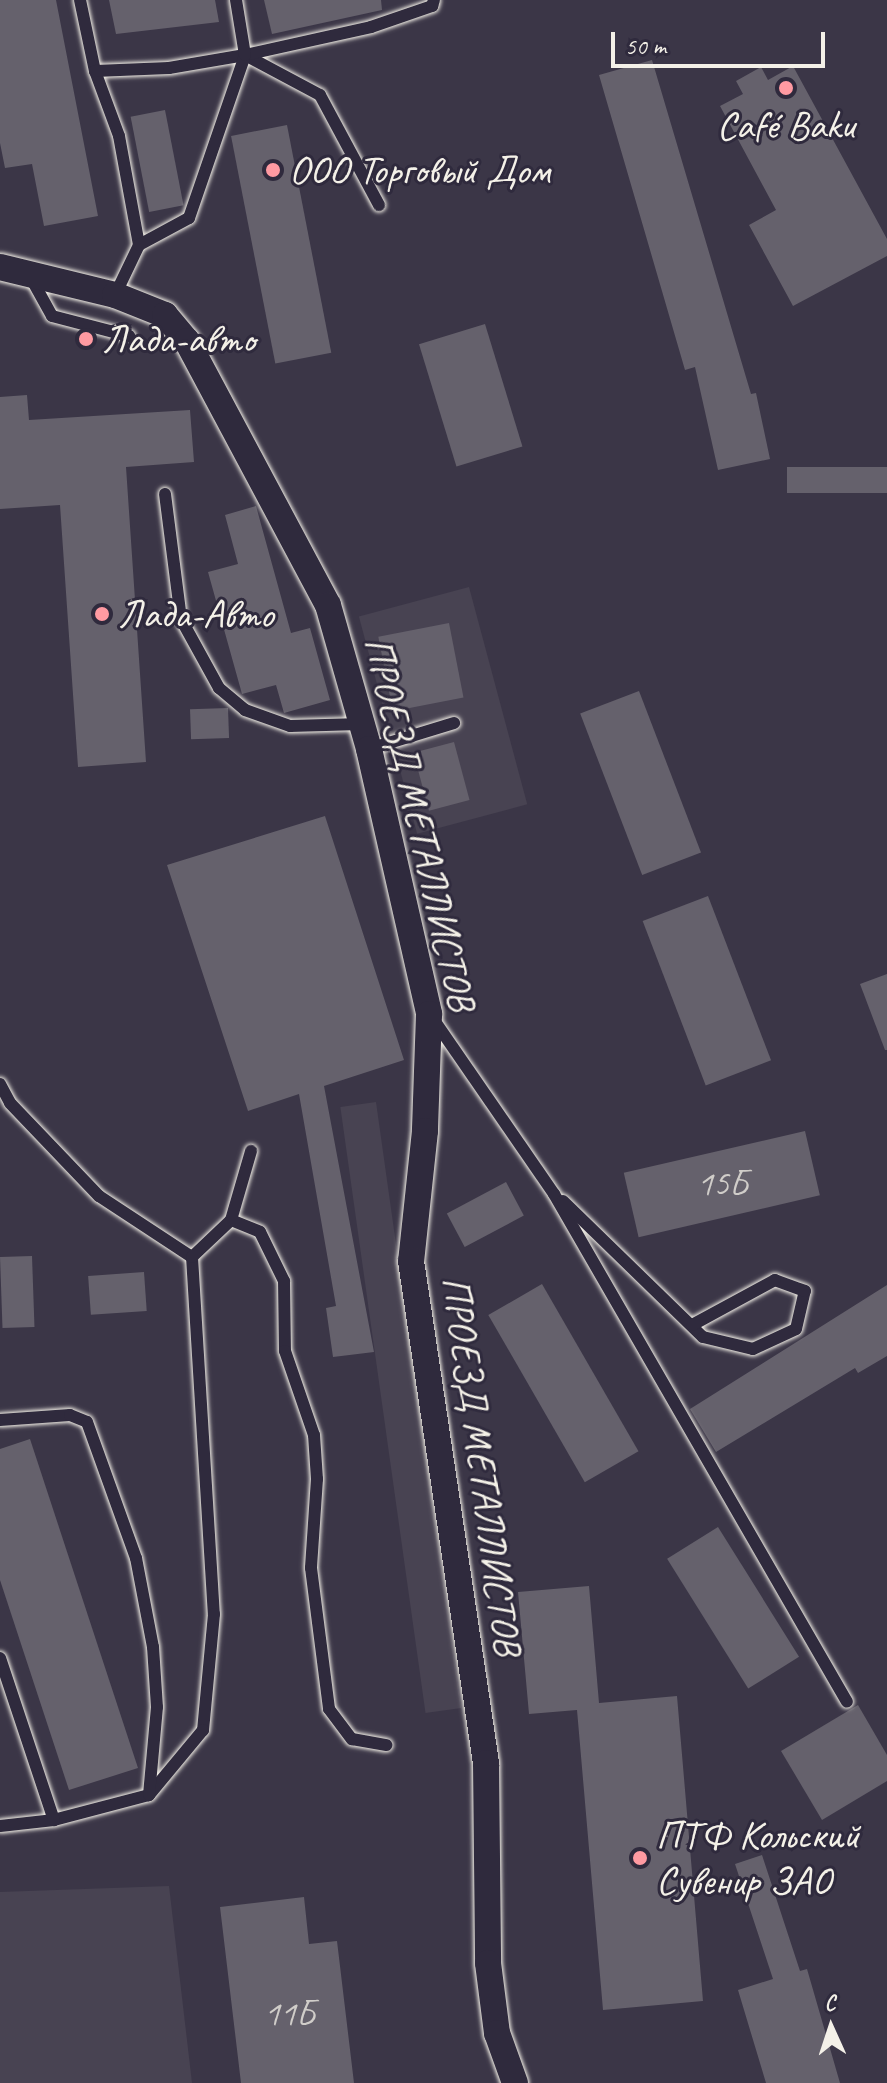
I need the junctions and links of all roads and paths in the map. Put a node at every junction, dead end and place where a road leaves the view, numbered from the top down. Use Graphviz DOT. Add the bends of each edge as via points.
graph roads {
  1 [pos="80,0"];
  2 [pos="236,0"];
  3 [pos="434,0"];
  4 [pos="245,55"];
  5 [pos="95,71"];
  6 [pos="379,205"];
  7 [pos="139,245"];
  8 [pos="0,267"];
  9 [pos="31,278"];
  10 [pos="115,295"];
  11 [pos="129,336"];
  12 [pos="165,494"];
  13 [pos="454,723"];
  14 [pos="365,737"];
  15 [pos="429,1014"];
  16 [pos="0,1084"];
  17 [pos="251,1151"];
  18 [pos="554,1194"];
  19 [pos="231,1220"];
  20 [pos="192,1257"];
  21 [pos="692,1325"];
  22 [pos="0,1420"];
  23 [pos="0,1658"];
  24 [pos="847,1702"];
  25 [pos="386,1745"];
  26 [pos="149,1795"];
  27 [pos="54,1820"];
  28 [pos="0,1826"];
  29 [pos="515,2083"];
  1 -- 5 [label="lane"];
  2 -- 4 [label="lane"];
  3 -- 4 [label="lane" via="432,6 371,27"];
  4 -- 5 [label="lane" via="169,68"];
  4 -- 6 [label="lane" via="320,95"];
  4 -- 7 [label="lane" via="189,218"];
  5 -- 7 [label="lane" via="119,136"];
  7 -- 10 [label="lane"];
  8 -- 9 [label="street, ПРОЕЗД МЕТАЛЛИСТОВ"];
  9 -- 10 [label="street, ПРОЕЗД МЕТАЛЛИСТОВ"];
  9 -- 11 [label="lane" via="52,316"];
  10 -- 14 [label="street, ПРОЕЗД МЕТАЛЛИСТОВ" via="165,315 187,341 328,605"];
  12 -- 14 [label="lane" via="181,619 219,688 245,710 290,726"];
  13 -- 14 [label="lane"];
  14 -- 15 [label="street, ПРОЕЗД МЕТАЛЛИСТОВ"];
  15 -- 18 [label="lane"];
  15 -- 29 [label="street, ПРОЕЗД МЕТАЛЛИСТОВ" via="425,1131 411,1261 486,1763 488,1963 497,2033"];
  16 -- 20 [label="lane" via="10,1103 99,1196"];
  17 -- 19 [label="lane"];
  18 -- 21 [label="lane"];
  18 -- 24 [label="lane"];
  19 -- 20 [label="lane"];
  19 -- 25 [label="lane" via="260,1232 284,1281 285,1351 314,1435 311,1568 329,1709 352,1739"];
  20 -- 26 [label="lane" via="214,1614 203,1730"];
  21 -- 21 [label="lane" via="703,1337 753,1349 796,1329 805,1291 775,1280"];
  22 -- 26 [label="lane" via="70,1415 87,1422 136,1558 153,1647 157,1707"];
  23 -- 27 [label="lane"];
  26 -- 27 [label="lane"];
  27 -- 28 [label="lane"];
}
